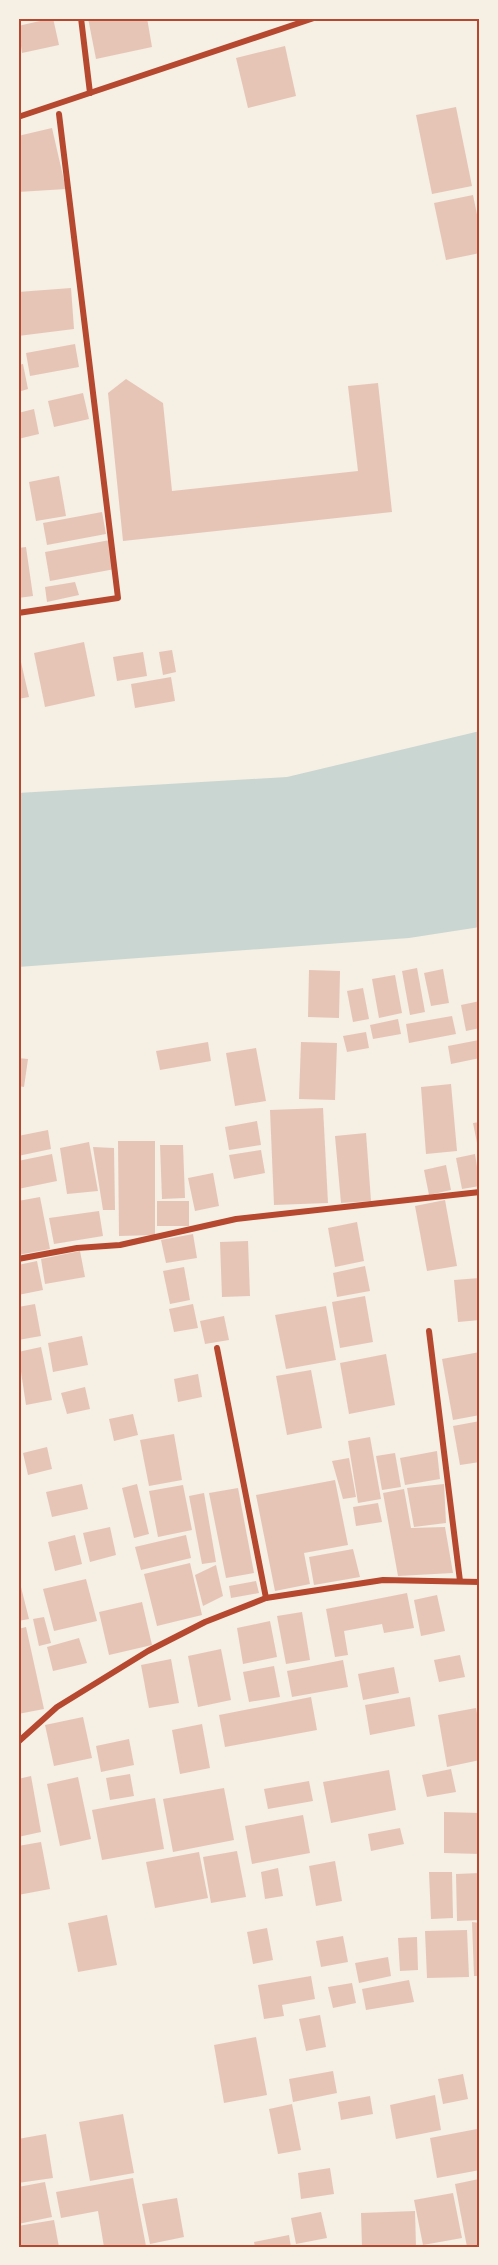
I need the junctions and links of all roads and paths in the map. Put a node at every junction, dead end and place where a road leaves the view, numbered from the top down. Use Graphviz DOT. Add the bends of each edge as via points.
graph roads {
  1 [pos="81,18"];
  2 [pos="314,18"];
  3 [pos="90,93"];
  4 [pos="59,114"];
  5 [pos="18,117"];
  6 [pos="18,613"];
  7 [pos="480,1192"];
  8 [pos="18,1259"];
  9 [pos="429,1331"];
  10 [pos="216,1348"];
  11 [pos="460,1581"];
  12 [pos="480,1582"];
  13 [pos="266,1598"];
  14 [pos="18,1742"];
  1 -- 3 [label="street"];
  2 -- 3 [label="street"];
  3 -- 5 [label="street"];
  4 -- 6 [label="street" via="118,597"];
  7 -- 8 [label="street" via="236,1219 120,1245"];
  9 -- 11 [label="street"];
  10 -- 13 [label="street"];
  11 -- 12 [label="street"];
  11 -- 13 [label="street" via="383,1580"];
  13 -- 14 [label="street" via="205,1622 148,1651 57,1707"];
}
